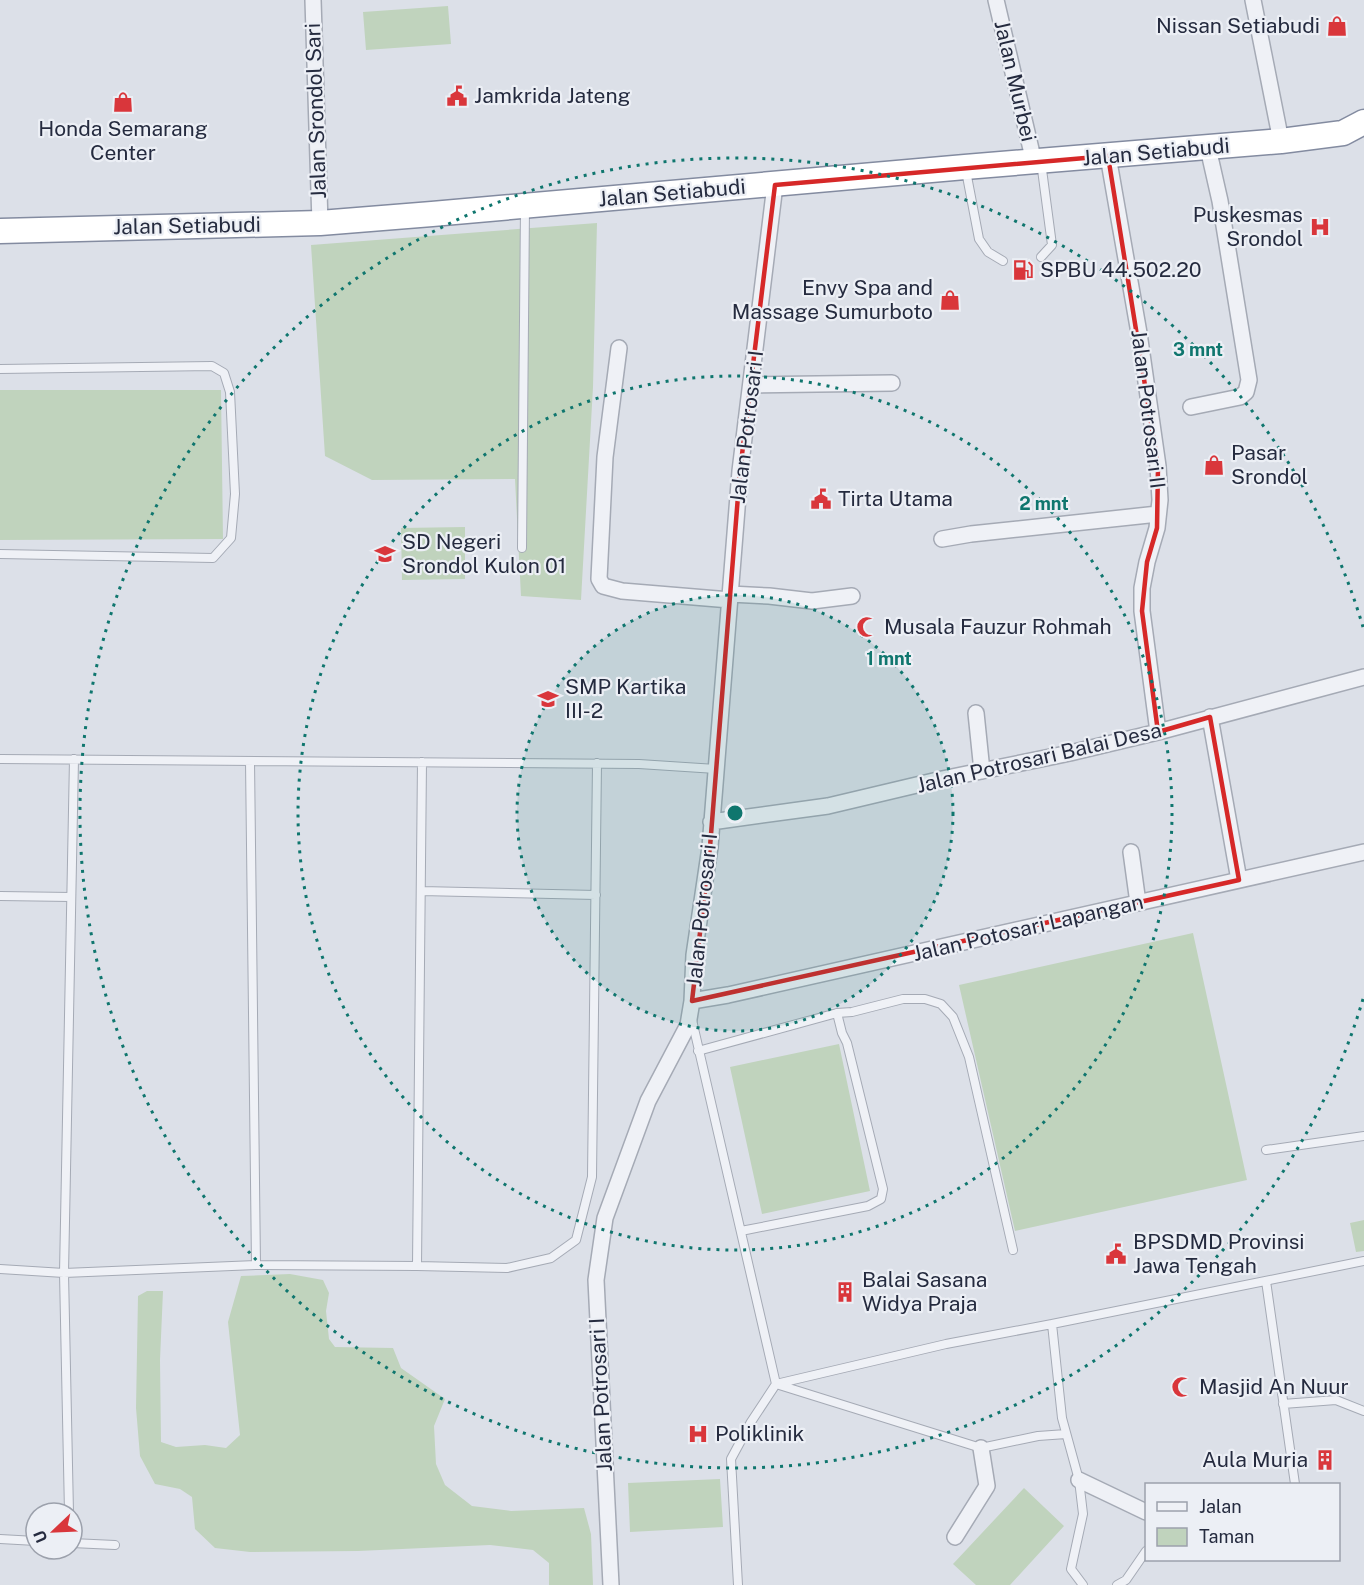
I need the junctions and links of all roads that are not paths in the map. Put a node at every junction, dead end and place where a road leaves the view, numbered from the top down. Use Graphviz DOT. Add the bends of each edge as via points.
graph roads {
  1 [pos="312,0"];
  2 [pos="996,0"];
  3 [pos="1253,0"];
  4 [pos="1357,131"];
  5 [pos="1281,141"];
  6 [pos="1208,148"];
  7 [pos="1108,156"];
  8 [pos="1037,161"];
  9 [pos="965,166"];
  10 [pos="775,184"];
  11 [pos="525,206"];
  12 [pos="320,223"];
  13 [pos="0,231"];
  14 [pos="1041,257"];
  15 [pos="1004,261"];
  16 [pos="619,348"];
  17 [pos="0,369"];
  18 [pos="892,383"];
  19 [pos="751,385"];
  20 [pos="1191,407"];
  21 [pos="1158,514"];
  22 [pos="942,539"];
  23 [pos="522,548"];
  24 [pos="0,554"];
  25 [pos="852,596"];
  26 [pos="730,597"];
  27 [pos="1364,676"];
  28 [pos="976,713"];
  29 [pos="1210,717"];
  30 [pos="1158,732"];
  31 [pos="0,759"];
  32 [pos="74,759"];
  33 [pos="250,761"];
  34 [pos="422,762"];
  35 [pos="597,763"];
  36 [pos="716,769"];
  37 [pos="982,771"];
  38 [pos="711,822"];
  39 [pos="1131,852"];
  40 [pos="1364,852"];
  41 [pos="1239,880"];
  42 [pos="421,891"];
  43 [pos="596,895"];
  44 [pos="0,896"];
  45 [pos="72,897"];
  46 [pos="1138,903"];
  47 [pos="691,1007"];
  48 [pos="837,1013"];
  49 [pos="698,1050"];
  50 [pos="1364,1136"];
  51 [pos="1266,1150"];
  52 [pos="741,1231"];
  53 [pos="1013,1250"];
  54 [pos="1364,1261"];
  55 [pos="256,1265"];
  56 [pos="417,1266"];
  57 [pos="0,1269"];
  58 [pos="64,1273"];
  59 [pos="1266,1281"];
  60 [pos="1053,1324"];
  61 [pos="776,1384"];
  62 [pos="1283,1404"];
  63 [pos="1364,1411"];
  64 [pos="1066,1434"];
  65 [pos="981,1448"];
  66 [pos="1079,1480"];
  67 [pos="1295,1483"];
  68 [pos="69,1501"];
  69 [pos="1145,1512"];
  70 [pos="955,1537"];
  71 [pos="0,1539"];
  72 [pos="24,1540"];
  73 [pos="84,1544"];
  74 [pos="115,1545"];
  75 [pos="1145,1552"];
  76 [pos="611,1585"];
  77 [pos="738,1585"];
  78 [pos="1083,1585"];
  79 [pos="1117,1585"];
  1 -- 12 [label="street, Jalan Srondol Sari"];
  2 -- 8 [label="street, Jalan Murbei"];
  3 -- 5 [label="street"];
  4 -- 5 [label="highway, Jalan Setiabudi"];
  5 -- 6 [label="highway, Jalan Setiabudi"];
  6 -- 7 [label="highway, Jalan Setiabudi"];
  6 -- 20 [label="street" via="1249,380 1240,397"];
  7 -- 8 [label="highway, Jalan Setiabudi"];
  7 -- 21 [label="street, Jalan Potrosari II" via="1158,466"];
  8 -- 9 [label="highway, Jalan Setiabudi"];
  8 -- 14 [label="lane" via="1052,245"];
  9 -- 10 [label="highway, Jalan Setiabudi"];
  9 -- 15 [label="lane" via="979,239 988,252"];
  10 -- 11 [label="highway, Jalan Setiabudi"];
  10 -- 19 [label="street, Jalan Potrosari I"];
  11 -- 12 [label="highway, Jalan Setiabudi"];
  11 -- 23 [label="lane"];
  12 -- 13 [label="highway, Jalan Setiabudi"];
  16 -- 26 [label="street" via="605,457 598,579 603,586 622,591"];
  17 -- 24 [label="lane" via="212,366 224,373 230,392 235,494 231,538 213,558"];
  18 -- 19 [label="street"];
  19 -- 26 [label="street, Jalan Potrosari I"];
  21 -- 22 [label="street"];
  21 -- 30 [label="street, Jalan Potrosari II" via="1142,599"];
  25 -- 26 [label="street" via="812,601"];
  26 -- 36 [label="street, Jalan Potrosari I"];
  27 -- 29 [label="street, Jalan Potrosari Balai Desa"];
  28 -- 37 [label="street"];
  29 -- 30 [label="street, Jalan Potrosari Balai Desa"];
  29 -- 41 [label="street"];
  30 -- 37 [label="street, Jalan Potrosari Balai Desa"];
  31 -- 32 [label="lane"];
  32 -- 33 [label="lane"];
  32 -- 45 [label="lane"];
  33 -- 34 [label="lane"];
  33 -- 55 [label="lane"];
  34 -- 35 [label="lane"];
  34 -- 42 [label="lane"];
  35 -- 36 [label="lane"];
  35 -- 43 [label="lane"];
  36 -- 38 [label="street, Jalan Potrosari I"];
  37 -- 38 [label="street, Jalan Potrosari Balai Desa" via="828,806"];
  38 -- 47 [label="street, Jalan Potrosari I"];
  39 -- 46 [label="street"];
  40 -- 41 [label="street, Jalan Potosari Lapangan"];
  41 -- 46 [label="street, Jalan Potosari Lapangan"];
  42 -- 43 [label="lane"];
  42 -- 56 [label="lane"];
  43 -- 56 [label="lane" via="592,1177 576,1240 551,1258 507,1268"];
  44 -- 45 [label="lane"];
  45 -- 58 [label="lane"];
  46 -- 47 [label="street, Jalan Potosari Lapangan"];
  47 -- 49 [label="lane"];
  47 -- 76 [label="street, Jalan Potrosari I" via="688,1025 648,1101 605,1218 599,1248 596,1280"];
  48 -- 49 [label="lane"];
  48 -- 52 [label="lane" via="883,1189 881,1199 868,1206"];
  48 -- 53 [label="lane" via="903,999 925,999 941,1004 953,1017 969,1057"];
  49 -- 52 [label="lane"];
  50 -- 51 [label="lane"];
  52 -- 61 [label="lane"];
  54 -- 59 [label="lane"];
  55 -- 56 [label="lane"];
  55 -- 58 [label="lane"];
  57 -- 58 [label="lane"];
  58 -- 68 [label="lane"];
  59 -- 60 [label="lane"];
  59 -- 62 [label="lane"];
  60 -- 61 [label="lane" via="946,1344"];
  60 -- 64 [label="lane"];
  61 -- 65 [label="lane"];
  61 -- 77 [label="lane" via="732,1459"];
  62 -- 63 [label="lane" via="1336,1400"];
  62 -- 67 [label="lane"];
  64 -- 65 [label="lane"];
  64 -- 66 [label="lane"];
  65 -- 70 [label="street" via="987,1486"];
  66 -- 69 [label="street"];
  66 -- 78 [label="lane" via="1083,1514 1071,1569"];
  71 -- 72 [label="lane"];
  73 -- 74 [label="lane"];
  75 -- 79 [label="lane" via="1126,1580"];
}
